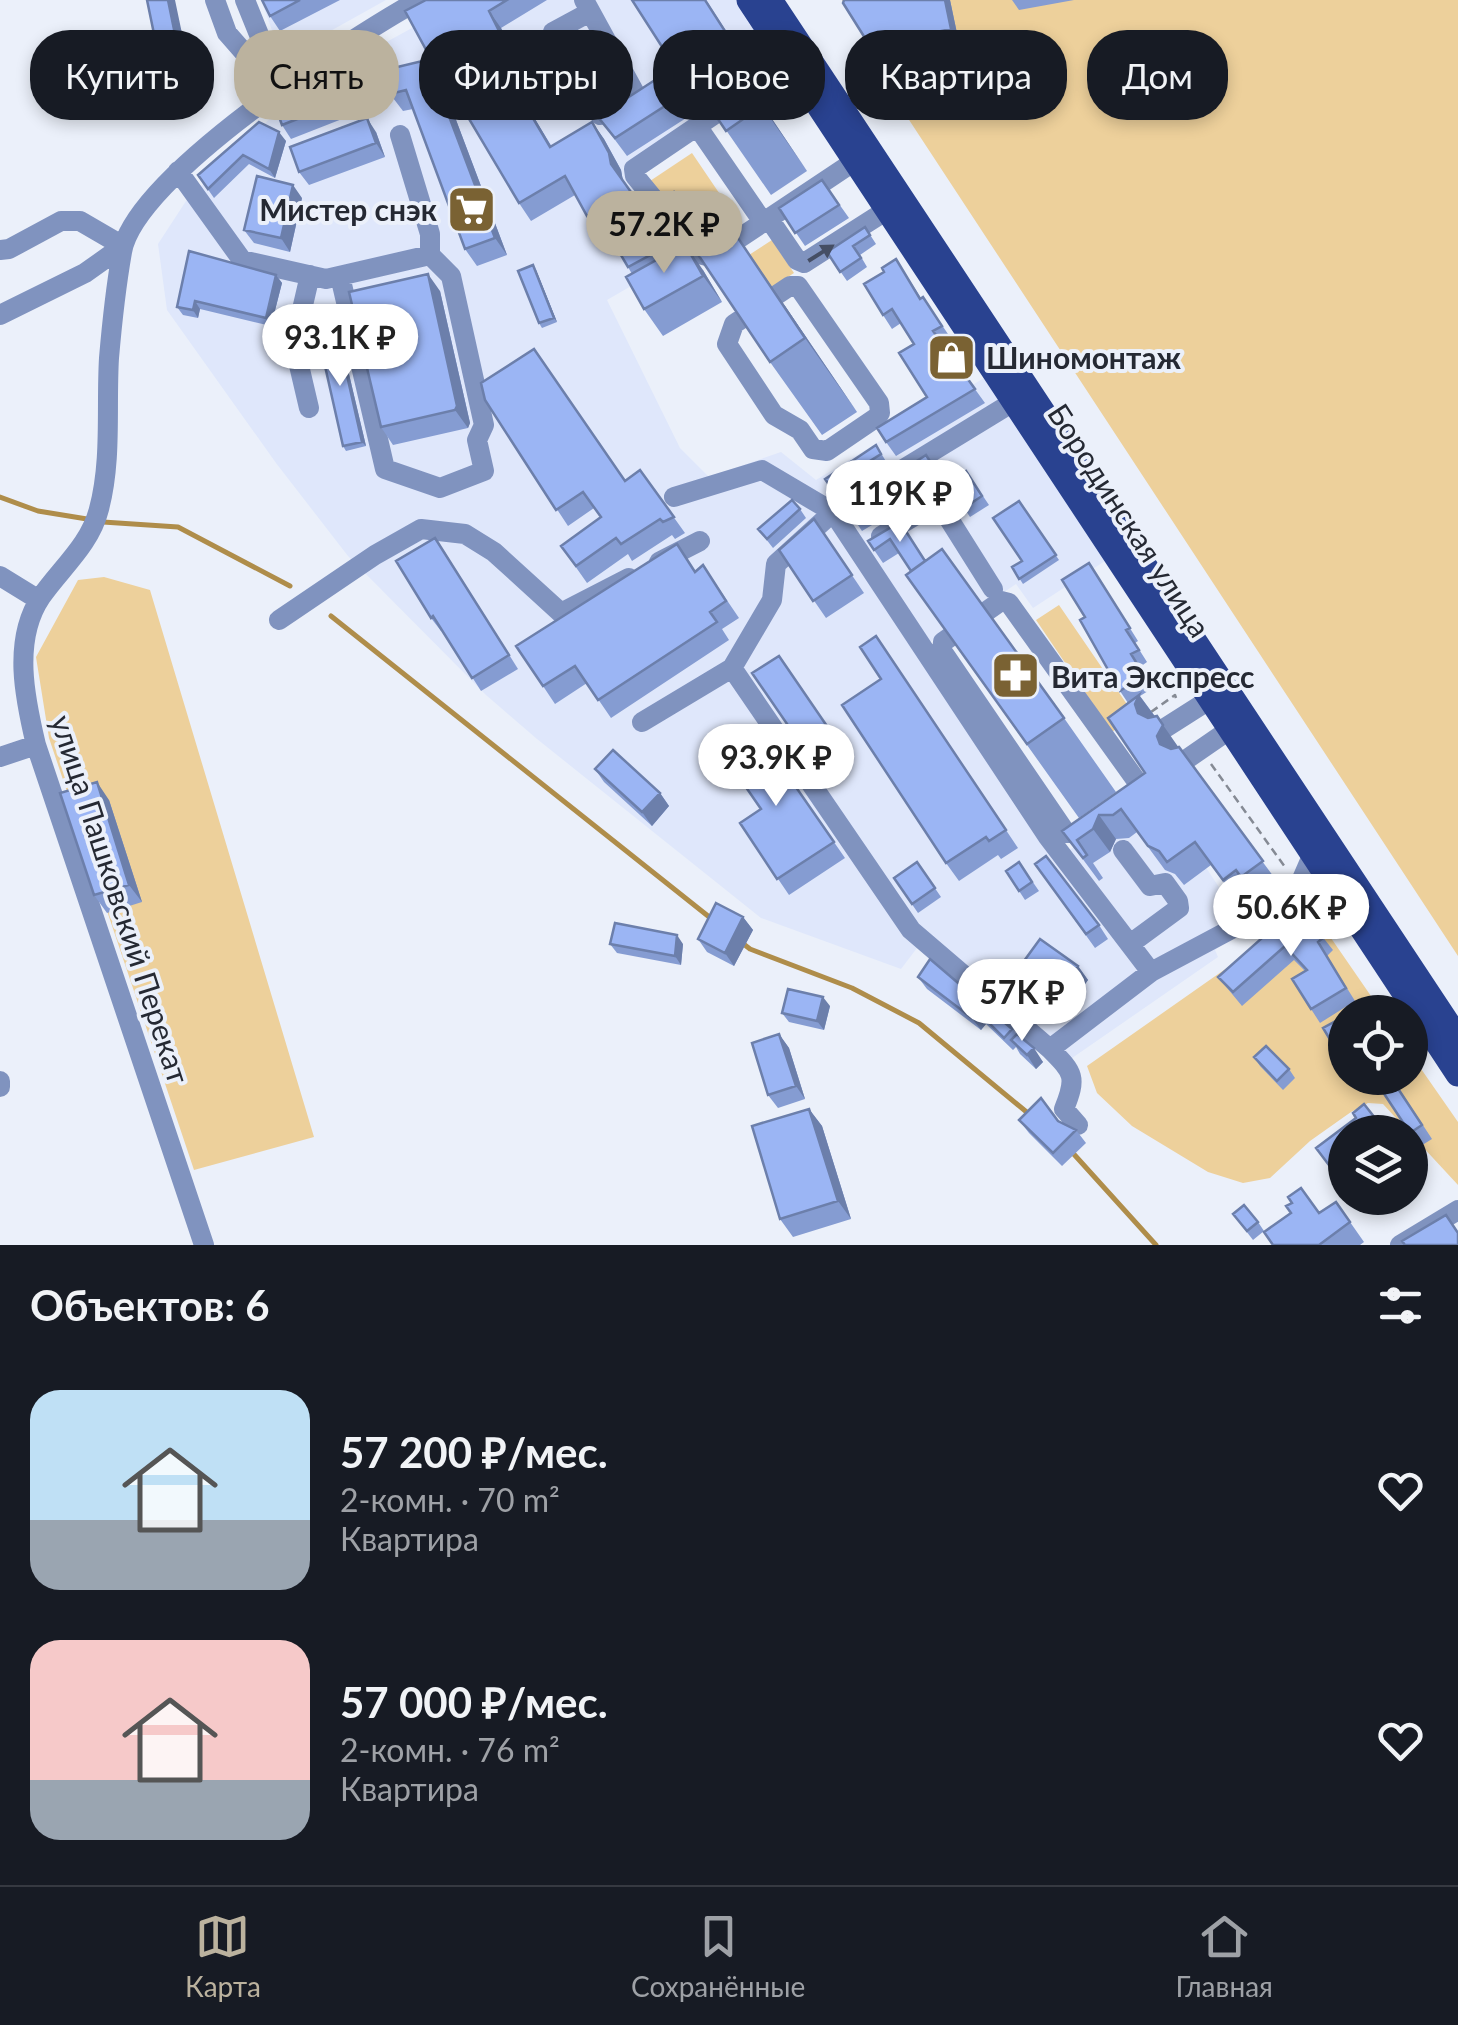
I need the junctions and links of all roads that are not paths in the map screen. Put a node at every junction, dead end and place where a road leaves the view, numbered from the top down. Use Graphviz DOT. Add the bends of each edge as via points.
graph roads {
  1 [pos="215,0"];
  2 [pos="245,0"];
  3 [pos="419,0"];
  4 [pos="749,0"];
  5 [pos="770,0"];
  6 [pos="587,6"];
  7 [pos="254,30"];
  8 [pos="367,30"];
  9 [pos="768,30"];
  10 [pos="234,41"];
  11 [pos="825,116"];
  12 [pos="241,120"];
  13 [pos="707,120"];
  14 [pos="698,126"];
  15 [pos="400,135"];
  16 [pos="855,161"];
  17 [pos="178,171"];
  18 [pos="887,210"];
  19 [pos="766,220"];
  20 [pos="701,236"];
  21 [pos="123,246"];
  22 [pos="0,250"];
  23 [pos="430,255"];
  24 [pos="714,256"];
  25 [pos="310,275"];
  26 [pos="340,276"];
  27 [pos="749,314"];
  28 [pos="0,316"];
  29 [pos="1013,402"];
  30 [pos="308,408"];
  31 [pos="674,497"];
  32 [pos="833,512"];
  33 [pos="700,541"];
  34 [pos="858,550"];
  35 [pos="0,576"];
  36 [pos="993,589"];
  37 [pos="39,600"];
  38 [pos="279,620"];
  39 [pos="732,668"];
  40 [pos="1198,706"];
  41 [pos="642,722"];
  42 [pos="1164,728"];
  43 [pos="1219,737"];
  44 [pos="36,745"];
  45 [pos="0,757"];
  46 [pos="1187,759"];
  47 [pos="1147,787"];
  48 [pos="1123,850"];
  49 [pos="1312,856"];
  50 [pos="1130,944"];
  51 [pos="1151,972"];
  52 [pos="1458,1039"];
  53 [pos="1050,1049"];
  54 [pos="1458,1074"];
  55 [pos="1078,1125"];
  56 [pos="1458,1210"];
  57 [pos="204,1245"];
  58 [pos="1400,1245"];
  1 -- 10 [label="street"];
  2 -- 7 [label="street"];
  3 -- 8 [label="street"];
  4 -- 9 [label="main road, Бородинская улица"];
  5 -- 52 [label="main road, Бородинская улица"];
  6 -- 6 [label="street" via="636,95 600,115 553,32"];
  11 -- 16 [label="main road, Бородинская улица"];
  12 -- 17 [label="street"];
  13 -- 14 [label="street"];
  14 -- 19 [label="street"];
  14 -- 24 [label="street" via="634,173 699,254"];
  15 -- 23 [label="street" via="430,234"];
  16 -- 18 [label="main road, Бородинская улица"];
  16 -- 19 [label="street"];
  17 -- 21 [label="street"];
  17 -- 25 [label="street" via="242,260"];
  19 -- 18 [label="street, one-way" via="804,264"];
  18 -- 29 [label="main road, Бородинская улица"];
  19 -- 24 [label="street"];
  20 -- 24 [label="street"];
  21 -- 22 [label="street" via="80,221 61,221"];
  21 -- 28 [label="street" via="86,274"];
  21 -- 37 [label="street, улица Пашковский Перекат" via="97,516"];
  23 -- 26 [label="street"];
  23 -- 26 [label="street" via="451,276 484,424 477,440 484,471 440,488 385,469"];
  24 -- 27 [label="street"];
  25 -- 26 [label="street"];
  25 -- 30 [label="street" via="294,344"];
  27 -- 27 [label="street" via="734,324 726,344 774,414 800,430 813,449 827,450 880,414 798,286"];
  29 -- 32 [label="street"];
  29 -- 40 [label="main road, Бородинская улица"];
  31 -- 32 [label="street" via="762,470"];
  32 -- 34 [label="street"];
  32 -- 39 [label="street" via="776,564 772,600"];
  33 -- 38 [label="street" via="561,612 465,534 421,529"];
  34 -- 36 [label="street" via="933,505 942,508"];
  34 -- 50 [label="street" via="1048,837"];
  35 -- 37 [label="street"];
  37 -- 44 [label="street, улица Пашковский Перекат" via="26,638 23,692"];
  39 -- 41 [label="street"];
  39 -- 53 [label="street" via="911,930"];
  40 -- 42 [label="street"];
  40 -- 43 [label="main road, Бородинская улица"];
  43 -- 46 [label="street"];
  43 -- 49 [label="main road, Бородинская улица"];
  44 -- 45 [label="street"];
  44 -- 57 [label="street, улица Пашковский Перекат"];
  47 -- 47 [label="street" via="1081,833 1066,832 942,642 1002,601 1009,603"];
  48 -- 50 [label="street" via="1150,886 1164,883 1179,908"];
  49 -- 51 [label="street" via="1299,886 1273,907"];
  49 -- 54 [label="main road, Бородинская улица"];
  50 -- 51 [label="street"];
  51 -- 53 [label="street"];
  53 -- 55 [label="street" via="1069,1067 1074,1085 1064,1109"];
  56 -- 58 [label="street"];
}
